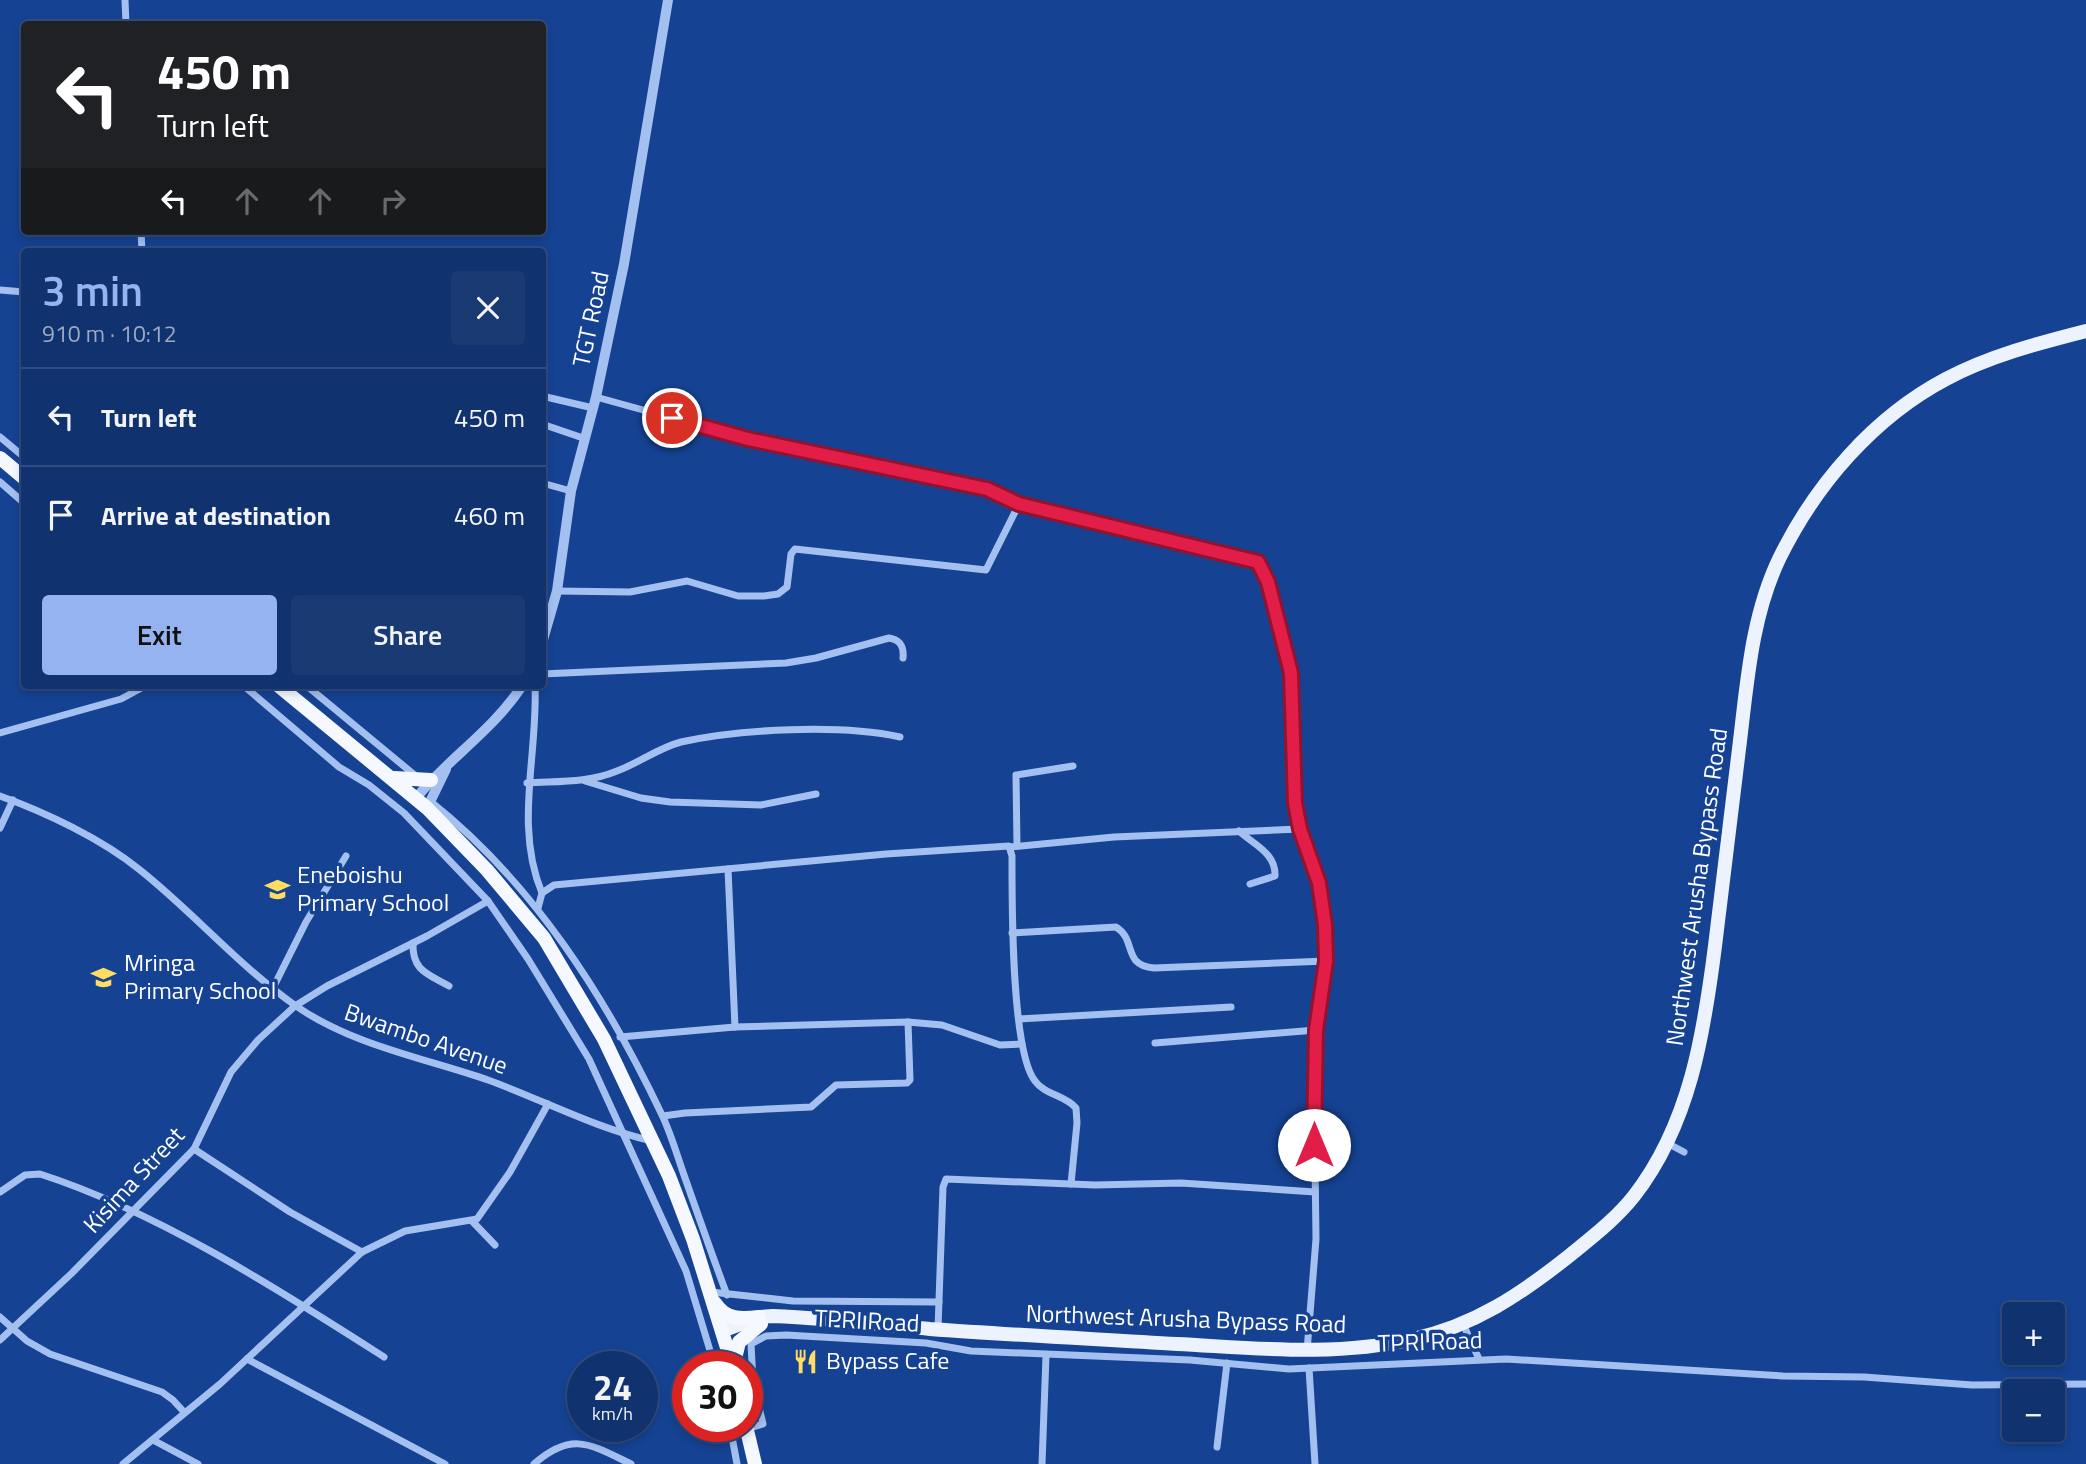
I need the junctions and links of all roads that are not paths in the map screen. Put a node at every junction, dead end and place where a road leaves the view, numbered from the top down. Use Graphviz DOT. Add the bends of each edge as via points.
graph roads {
  1 [pos="125,0"];
  2 [pos="668,0"];
  3 [pos="126,21"];
  4 [pos="0,290"];
  5 [pos="21,292"];
  6 [pos="2086,331"];
  7 [pos="546,396"];
  8 [pos="595,402"];
  9 [pos="546,425"];
  10 [pos="0,437"];
  11 [pos="583,438"];
  12 [pos="21,454"];
  13 [pos="0,458"];
  14 [pos="21,476"];
  15 [pos="0,482"];
  16 [pos="546,484"];
  17 [pos="571,491"];
  18 [pos="21,500"];
  19 [pos="1019,504"];
  20 [pos="557,591"];
  21 [pos="546,629"];
  22 [pos="903,658"];
  23 [pos="546,674"];
  24 [pos="139,689"];
  25 [pos="248,689"];
  26 [pos="283,689"];
  27 [pos="311,689"];
  28 [pos="520,689"];
  29 [pos="535,689"];
  30 [pos="0,733"];
  31 [pos="900,737"];
  32 [pos="449,763"];
  33 [pos="1073,766"];
  34 [pos="394,778"];
  35 [pos="426,780"];
  36 [pos="584,781"];
  37 [pos="527,783"];
  38 [pos="816,794"];
  39 [pos="0,796"];
  40 [pos="13,800"];
  41 [pos="424,802"];
  42 [pos="0,828"];
  43 [pos="1300,829"];
  44 [pos="1239,831"];
  45 [pos="1014,846"];
  46 [pos="346,856"];
  47 [pos="728,869"];
  48 [pos="1250,884"];
  49 [pos="542,894"];
  50 [pos="488,901"];
  51 [pos="538,908"];
  52 [pos="1012,933"];
  53 [pos="413,943"];
  54 [pos="1326,961"];
  55 [pos="449,986"];
  56 [pos="273,988"];
  57 [pos="295,1006"];
  58 [pos="1231,1007"];
  59 [pos="1019,1018"];
  60 [pos="908,1022"];
  61 [pos="735,1027"];
  62 [pos="1316,1030"];
  63 [pos="620,1038"];
  64 [pos="1155,1043"];
  65 [pos="1022,1044"];
  66 [pos="548,1104"];
  67 [pos="663,1116"];
  68 [pos="621,1133"];
  69 [pos="653,1141"];
  70 [pos="1667,1143"];
  71 [pos="194,1149"];
  72 [pos="1684,1152"];
  73 [pos="1071,1184"];
  74 [pos="0,1192"];
  75 [pos="1315,1192"];
  76 [pos="133,1211"];
  77 [pos="472,1221"];
  78 [pos="495,1245"];
  79 [pos="362,1252"];
  80 [pos="711,1294"];
  81 [pos="727,1295"];
  82 [pos="939,1302"];
  83 [pos="303,1305"];
  84 [pos="0,1317"];
  85 [pos="760,1320"];
  86 [pos="1463,1324"];
  87 [pos="13,1327"];
  88 [pos="938,1329"];
  89 [pos="723,1335"];
  90 [pos="0,1340"];
  91 [pos="710,1351"];
  92 [pos="728,1351"];
  93 [pos="737,1351"];
  94 [pos="750,1351"];
  95 [pos="1307,1351"];
  96 [pos="1046,1356"];
  97 [pos="384,1357"];
  98 [pos="247,1359"];
  99 [pos="1479,1359"];
  100 [pos="1227,1363"];
  101 [pos="1309,1367"];
  102 [pos="2086,1384"];
  103 [pos="184,1412"];
  104 [pos="153,1440"];
  105 [pos="733,1442"];
  106 [pos="750,1442"];
  107 [pos="1217,1447"];
  108 [pos="123,1464"];
  109 [pos="198,1464"];
  110 [pos="445,1464"];
  111 [pos="534,1464"];
  112 [pos="631,1464"];
  113 [pos="737,1464"];
  114 [pos="755,1464"];
  115 [pos="1042,1464"];
  116 [pos="1315,1464"];
  1 -- 3 [label="street"];
  2 -- 8 [label="street, TGT Road" via="624,264"];
  4 -- 5 [label="street"];
  6 -- 70 [label="main road, Northwest Arusha Bypass Road" via="2036,344 1947,378 1878,426 1833,472 1779,559 1748,669 1706,1021 1690,1084"];
  7 -- 8 [label="street"];
  8 -- 11 [label="street, TGT Road"];
  8 -- 19 [label="street" via="987,489"];
  9 -- 11 [label="street"];
  10 -- 12 [label="street"];
  11 -- 17 [label="street, TGT Road"];
  13 -- 14 [label="highway"];
  15 -- 18 [label="street"];
  16 -- 17 [label="street"];
  17 -- 20 [label="street, TGT Road"];
  19 -- 20 [label="street" via="986,570 795,549 787,587 778,594 738,596 687,581 630,593"];
  19 -- 43 [label="street" via="1258,562 1268,582 1291,673"];
  20 -- 21 [label="street, TGT Road"];
  22 -- 23 [label="street" via="901,644 889,638 786,663"];
  24 -- 30 [label="street" via="121,699"];
  25 -- 50 [label="street" via="339,767 404,813"];
  26 -- 34 [label="highway"];
  27 -- 35 [label="street"];
  28 -- 32 [label="street" via="485,732"];
  29 -- 37 [label="street"];
  31 -- 36 [label="street" via="843,730 705,738 678,743 620,771"];
  32 -- 35 [label="street"];
  32 -- 41 [label="street"];
  33 -- 45 [label="street" via="1016,775"];
  34 -- 35 [label="highway"];
  34 -- 41 [label="highway"];
  35 -- 41 [label="street"];
  36 -- 37 [label="street"];
  36 -- 38 [label="street" via="670,802 761,805"];
  37 -- 49 [label="street" via="533,864"];
  39 -- 40 [label="street, Bwambo Avenue"];
  40 -- 42 [label="street"];
  40 -- 56 [label="street, Bwambo Avenue" via="61,821 139,869"];
  41 -- 51 [label="street" via="460,825"];
  41 -- 69 [label="highway" via="544,938 598,1028"];
  43 -- 44 [label="street"];
  43 -- 54 [label="street" via="1321,893"];
  44 -- 45 [label="street"];
  44 -- 48 [label="street" via="1267,852 1274,866 1275,877"];
  45 -- 47 [label="street"];
  45 -- 52 [label="street"];
  46 -- 56 [label="street"];
  47 -- 49 [label="street" via="561,884"];
  47 -- 61 [label="street"];
  49 -- 51 [label="street"];
  50 -- 53 [label="street, Kisima Street"];
  50 -- 68 [label="street" via="589,1059"];
  51 -- 63 [label="street" via="591,985"];
  52 -- 54 [label="street" via="1116,927 1137,963 1154,968"];
  52 -- 59 [label="street"];
  53 -- 55 [label="street" via="416,964"];
  53 -- 57 [label="street, Kisima Street"];
  54 -- 62 [label="street"];
  56 -- 57 [label="street, Bwambo Avenue"];
  57 -- 66 [label="street, Bwambo Avenue" via="356,1037"];
  57 -- 71 [label="street, Kisima Street" via="231,1072"];
  58 -- 59 [label="street"];
  59 -- 65 [label="street"];
  60 -- 61 [label="street"];
  60 -- 65 [label="street" via="942,1025 1000,1045"];
  60 -- 67 [label="street" via="909,1082 836,1085 816,1105 805,1108"];
  61 -- 63 [label="street"];
  62 -- 64 [label="street"];
  62 -- 75 [label="street"];
  63 -- 67 [label="street"];
  65 -- 73 [label="street" via="1033,1080 1072,1103 1078,1113"];
  66 -- 68 [label="street, Bwambo Avenue"];
  66 -- 77 [label="street" via="504,1182"];
  67 -- 81 [label="street"];
  68 -- 69 [label="street, Bwambo Avenue"];
  68 -- 91 [label="street" via="686,1271"];
  69 -- 80 [label="highway"];
  70 -- 72 [label="street"];
  70 -- 86 [label="main road, Northwest Arusha Bypass Road" via="1634,1196 1594,1237 1499,1307"];
  71 -- 76 [label="street, Kisima Street"];
  71 -- 79 [label="street" via="289,1212"];
  73 -- 75 [label="street" via="1181,1183"];
  73 -- 82 [label="street" via="946,1179"];
  74 -- 76 [label="street" via="25,1175 40,1174"];
  75 -- 95 [label="street"];
  76 -- 83 [label="street"];
  76 -- 87 [label="street, Kisima Street"];
  77 -- 78 [label="street"];
  77 -- 79 [label="street" via="405,1231"];
  79 -- 83 [label="street"];
  80 -- 81 [label="street"];
  80 -- 85 [label="highway" via="718,1308 731,1317"];
  80 -- 89 [label="highway"];
  81 -- 82 [label="street" via="793,1301"];
  82 -- 88 [label="street"];
  83 -- 97 [label="street"];
  83 -- 98 [label="street"];
  84 -- 87 [label="street"];
  85 -- 88 [label="main road, Northwest Arusha Bypass Road"];
  85 -- 89 [label="main road, Northwest Arusha Bypass Road"];
  85 -- 93 [label="highway" via="739,1342"];
  86 -- 95 [label="main road, Northwest Arusha Bypass Road" via="1415,1339"];
  86 -- 99 [label="street"];
  87 -- 90 [label="street, Kisima Street"];
  87 -- 103 [label="street" via="50,1354 162,1392"];
  88 -- 95 [label="main road, Northwest Arusha Bypass Road"];
  89 -- 92 [label="highway"];
  94 -- 96 [label="street, TPRI Road" via="751,1344 766,1336 926,1343 971,1352"];
  96 -- 100 [label="street, TPRI Road"];
  96 -- 115 [label="street"];
  98 -- 103 [label="street"];
  98 -- 110 [label="street"];
  99 -- 101 [label="street, TPRI Road"];
  99 -- 102 [label="street, TPRI Road" via="1972,1385"];
  100 -- 101 [label="street, TPRI Road"];
  100 -- 107 [label="street"];
  101 -- 116 [label="street"];
  103 -- 104 [label="street"];
  104 -- 108 [label="street"];
  104 -- 109 [label="street"];
  105 -- 113 [label="street"];
  106 -- 114 [label="highway"];
  111 -- 112 [label="street" via="570,1442 594,1446"];
}
